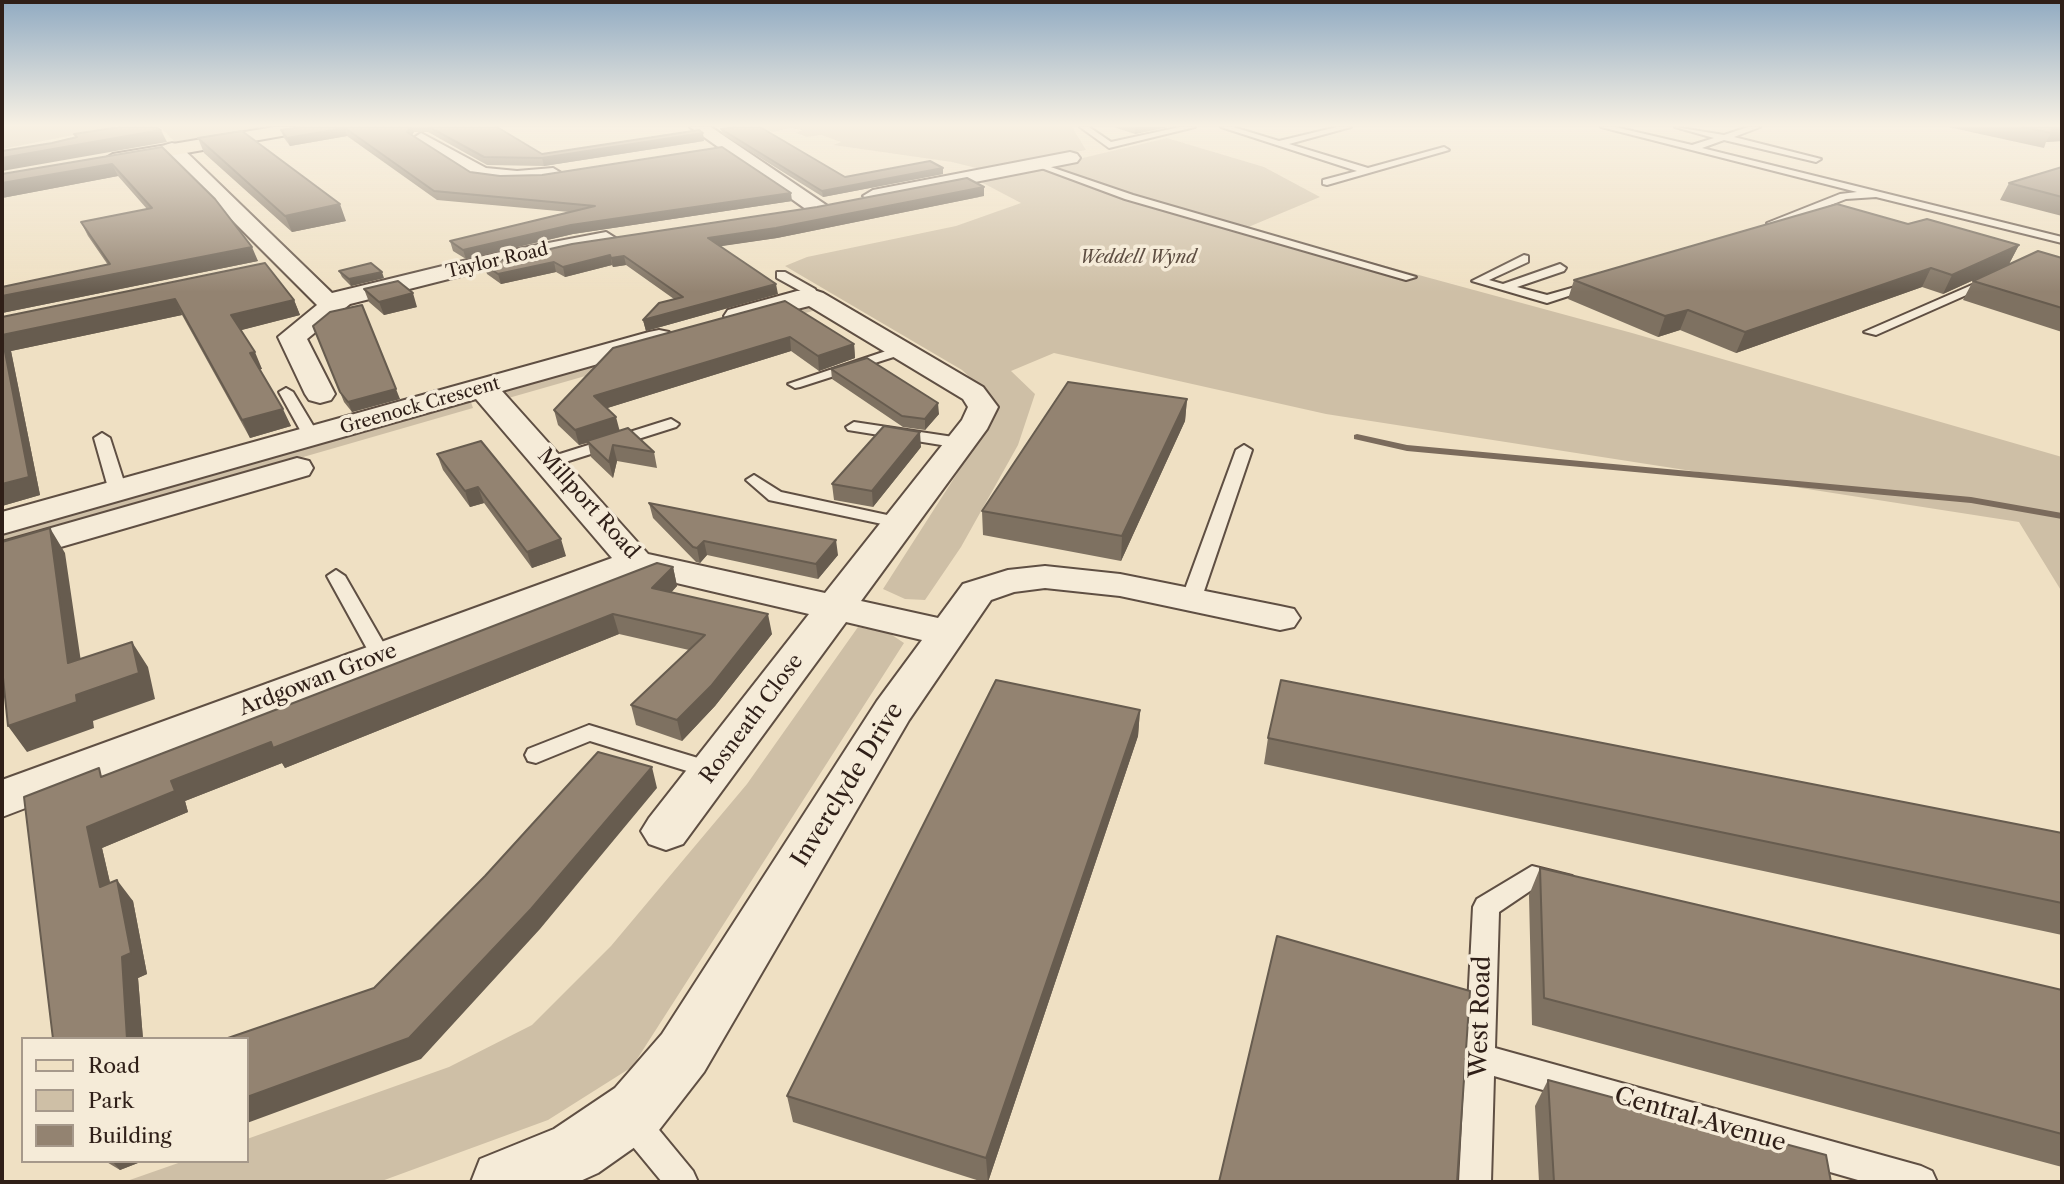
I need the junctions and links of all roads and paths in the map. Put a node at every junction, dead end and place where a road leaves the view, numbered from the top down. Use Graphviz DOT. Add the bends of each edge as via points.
graph roads {
  1 [pos="206,182"];
  2 [pos="781,182"];
  3 [pos="945,182"];
  4 [pos="1089,182"];
  5 [pos="1829,182"];
  6 [pos="1876,194"];
  7 [pos="818,207"];
  8 [pos="781,212"];
  9 [pos="1758,231"];
  10 [pos="631,235"];
  11 [pos="2050,247"];
  12 [pos="1524,259"];
  13 [pos="289,265"];
  14 [pos="1560,268"];
  15 [pos="262,270"];
  16 [pos="781,275"];
  17 [pos="2003,276"];
  18 [pos="1410,277"];
  19 [pos="1602,284"];
  20 [pos="1503,288"];
  21 [pos="339,300"];
  22 [pos="825,305"];
  23 [pos="1871,332"];
  24 [pos="729,343"];
  25 [pos="901,350"];
  26 [pos="795,384"];
  27 [pos="286,392"];
  28 [pos="320,394"];
  29 [pos="492,399"];
  30 [pos="671,424"];
  31 [pos="854,427"];
  32 [pos="312,437"];
  33 [pos="102,438"];
  34 [pos="960,443"];
  35 [pos="1244,450"];
  36 [pos="550,462"];
  37 [pos="754,480"];
  38 [pos="118,491"];
  39 [pos="2,523"];
  40 [pos="901,523"];
  41 [pos="2,553"];
  42 [pos="635,562"];
  43 [pos="336,576"];
  44 [pos="1191,600"];
  45 [pos="838,607"];
  46 [pos="1280,618"];
  47 [pos="947,633"];
  48 [pos="381,656"];
  49 [pos="536,755"];
  50 [pos="713,771"];
  51 [pos="2,799"];
  52 [pos="666,831"];
  53 [pos="1587,889"];
  54 [pos="1480,1058"];
  55 [pos="627,1115"];
  56 [pos="503,1182"];
  57 [pos="682,1182"];
  58 [pos="1475,1182"];
  59 [pos="1921,1182"];
  1 -- 13 [label="street"];
  2 -- 7 [label="street"];
  3 -- 7 [label="street"];
  4 -- 18 [label="lane"];
  5 -- 6 [label="lane"];
  6 -- 9 [label="lane" via="1844,196"];
  6 -- 11 [label="lane" via="2062,240"];
  7 -- 8 [label="street"];
  10 -- 21 [label="street, Taylor Road" via="496,260"];
  12 -- 20 [label="lane" via="1478,281"];
  13 -- 15 [label="street"];
  13 -- 21 [label="street" via="324,299"];
  14 -- 20 [label="lane"];
  16 -- 22 [label="lane"];
  17 -- 23 [label="lane"];
  19 -- 20 [label="lane" via="1547,299"];
  21 -- 28 [label="street" via="292,337"];
  22 -- 24 [label="street"];
  22 -- 25 [label="street"];
  22 -- 29 [label="street, Greenock Crescent" via="797,299 687,339"];
  25 -- 26 [label="lane"];
  25 -- 34 [label="street" via="982,401 982,413"];
  27 -- 32 [label="lane"];
  29 -- 32 [label="street, Greenock Crescent"];
  29 -- 36 [label="street, Millport Road"];
  29 -- 41 [label="street, Greenock Crescent"];
  30 -- 36 [label="lane"];
  31 -- 34 [label="lane"];
  32 -- 38 [label="street, Greenock Crescent"];
  33 -- 38 [label="lane"];
  34 -- 40 [label="street"];
  35 -- 44 [label="lane"];
  36 -- 42 [label="street, Millport Road"];
  37 -- 40 [label="lane" via="775,496"];
  38 -- 39 [label="street, Greenock Crescent"];
  40 -- 45 [label="street"];
  42 -- 45 [label="street, Millport Road"];
  42 -- 48 [label="street, Ardgowan Grove"];
  43 -- 48 [label="lane"];
  44 -- 46 [label="street, Inverclyde Drive"];
  44 -- 47 [label="street, Inverclyde Drive" via="1120,585 1045,577 1008,581 977,592"];
  45 -- 47 [label="street, Millport Road"];
  45 -- 50 [label="street, Rosneath Close"];
  47 -- 55 [label="street, Inverclyde Drive" via="892,712 683,1053"];
  48 -- 51 [label="street, Ardgowan Grove"];
  49 -- 50 [label="lane" via="589,733"];
  50 -- 52 [label="street, Rosneath Close"];
  53 -- 54 [label="lane, West Road" via="1532,876 1486,907"];
  54 -- 58 [label="lane, West Road"];
  54 -- 59 [label="lane, Central Avenue"];
  55 -- 56 [label="street, Inverclyde Drive" via="576,1152"];
  55 -- 57 [label="lane"];
}
